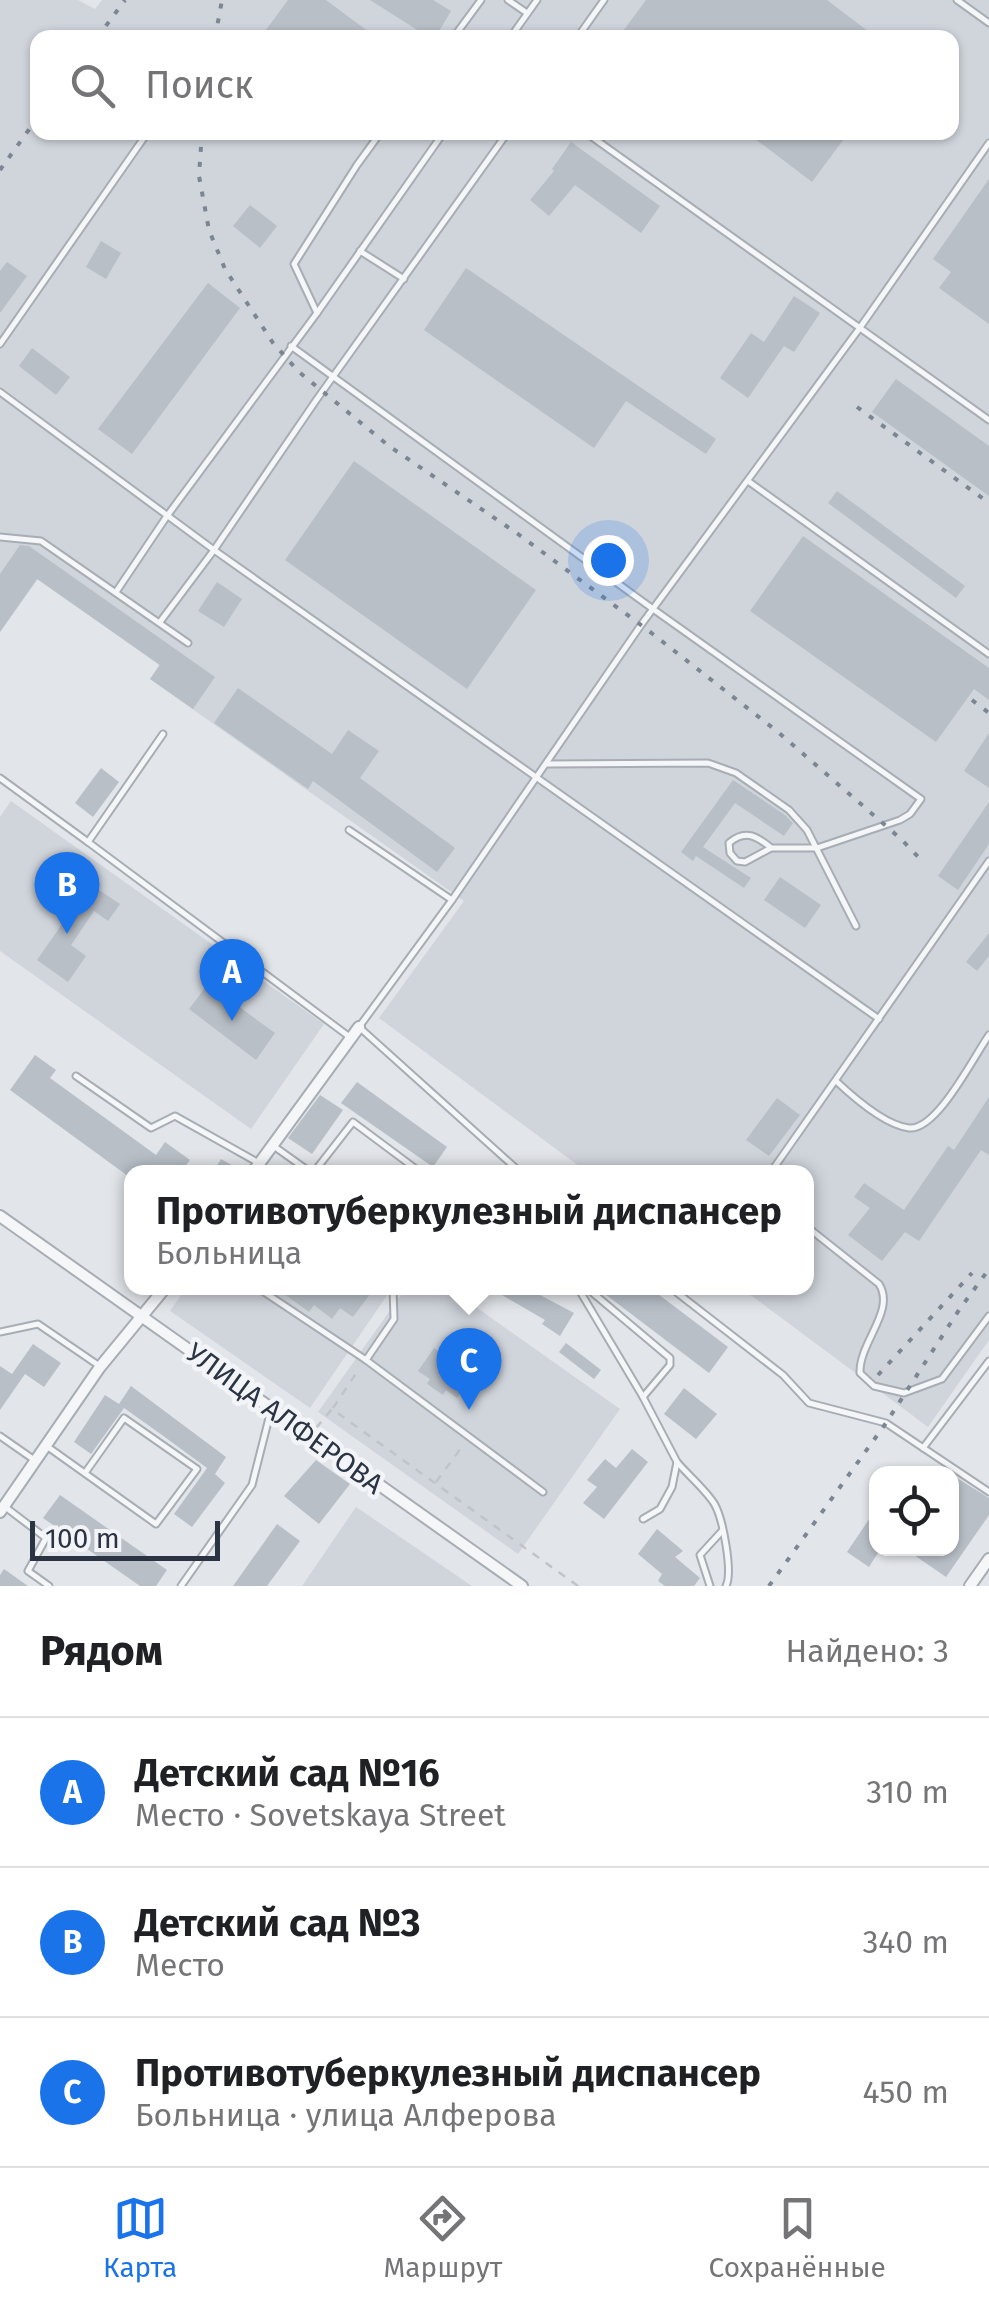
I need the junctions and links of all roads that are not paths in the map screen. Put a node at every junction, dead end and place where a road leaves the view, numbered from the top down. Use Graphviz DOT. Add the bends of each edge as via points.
graph roads {
  1 [pos="480,0"];
  2 [pos="508,0"];
  3 [pos="537,0"];
  4 [pos="604,0"];
  5 [pos="957,0"];
  6 [pos="527,13"];
  7 [pos="989,23"];
  8 [pos="458,30"];
  9 [pos="515,30"];
  10 [pos="583,30"];
  11 [pos="142,140"];
  12 [pos="375,140"];
  13 [pos="438,140"];
  14 [pos="502,140"];
  15 [pos="596,140"];
  16 [pos="989,144"];
  17 [pos="360,250"];
  18 [pos="404,280"];
  19 [pos="317,312"];
  20 [pos="859,330"];
  21 [pos="0,344"];
  22 [pos="291,346"];
  23 [pos="334,378"];
  24 [pos="0,392"];
  25 [pos="989,420"];
  26 [pos="748,481"];
  27 [pos="168,516"];
  28 [pos="0,537"];
  29 [pos="214,550"];
  30 [pos="116,592"];
  31 [pos="654,610"];
  32 [pos="160,622"];
  33 [pos="188,643"];
  34 [pos="989,654"];
  35 [pos="163,734"];
  36 [pos="547,764"];
  37 [pos="0,778"];
  38 [pos="537,778"];
  39 [pos="349,830"];
  40 [pos="88,842"];
  41 [pos="771,848"];
  42 [pos="817,848"];
  43 [pos="989,861"];
  44 [pos="452,900"];
  45 [pos="856,926"];
  46 [pos="879,1019"];
  47 [pos="359,1027"];
  48 [pos="989,1034"];
  49 [pos="351,1038"];
  50 [pos="76,1076"];
  51 [pos="836,1081"];
  52 [pos="272,1146"];
  53 [pos="251,1165"];
  54 [pos="258,1165"];
  55 [pos="301,1165"];
  56 [pos="318,1165"];
  57 [pos="411,1165"];
  58 [pos="512,1165"];
  59 [pos="777,1165"];
  60 [pos="0,1216"];
  61 [pos="814,1232"];
  62 [pos="158,1295"];
  63 [pos="268,1295"];
  64 [pos="393,1295"];
  65 [pos="582,1295"];
  66 [pos="595,1295"];
  67 [pos="680,1295"];
  68 [pos="141,1314"];
  69 [pos="989,1316"];
  70 [pos="0,1332"];
  71 [pos="366,1360"];
  72 [pos="989,1361"];
  73 [pos="100,1367"];
  74 [pos="643,1396"];
  75 [pos="272,1410"];
  76 [pos="0,1436"];
  77 [pos="45,1446"];
  78 [pos="923,1448"];
  79 [pos="35,1461"];
  80 [pos="676,1462"];
  81 [pos="85,1473"];
  82 [pos="543,1492"];
  83 [pos="989,1492"];
  84 [pos="2,1509"];
  85 [pos="644,1519"];
  86 [pos="722,1531"];
  87 [pos="989,1559"];
  88 [pos="49,1586"];
  89 [pos="181,1586"];
  90 [pos="522,1586"];
  91 [pos="710,1586"];
  92 [pos="726,1586"];
  93 [pos="970,1586"];
  1 -- 8 [label="lane"];
  2 -- 6 [label="lane"];
  3 -- 6 [label="lane"];
  4 -- 10 [label="lane"];
  5 -- 7 [label="lane"];
  6 -- 9 [label="lane"];
  11 -- 21 [label="lane"];
  12 -- 19 [label="lane" via="294,264"];
  13 -- 17 [label="lane"];
  14 -- 18 [label="lane"];
  15 -- 20 [label="lane"];
  16 -- 20 [label="lane"];
  17 -- 18 [label="lane"];
  17 -- 19 [label="lane"];
  18 -- 23 [label="lane"];
  19 -- 22 [label="lane"];
  20 -- 25 [label="lane"];
  20 -- 26 [label="lane"];
  22 -- 23 [label="lane"];
  22 -- 27 [label="lane"];
  23 -- 29 [label="lane"];
  23 -- 31 [label="lane"];
  24 -- 27 [label="lane"];
  26 -- 31 [label="lane"];
  26 -- 34 [label="lane"];
  27 -- 29 [label="lane"];
  27 -- 30 [label="lane"];
  28 -- 30 [label="lane" via="41,541"];
  29 -- 32 [label="lane"];
  29 -- 38 [label="lane"];
  30 -- 32 [label="lane"];
  31 -- 36 [label="lane"];
  31 -- 42 [label="lane" via="921,799 900,820"];
  32 -- 33 [label="lane"];
  35 -- 40 [label="lane"];
  36 -- 38 [label="lane"];
  36 -- 42 [label="lane" via="708,763 736,773 789,810"];
  37 -- 40 [label="lane"];
  38 -- 44 [label="lane"];
  38 -- 46 [label="lane"];
  39 -- 44 [label="lane"];
  40 -- 49 [label="lane"];
  41 -- 41 [label="lane" via="745,862 730,853 730,843 747,834"];
  41 -- 42 [label="lane"];
  42 -- 45 [label="lane"];
  43 -- 46 [label="lane"];
  44 -- 47 [label="lane"];
  46 -- 51 [label="lane"];
  47 -- 49 [label="street"];
  47 -- 58 [label="lane"];
  48 -- 51 [label="lane" via="938,1113 920,1127 889,1120"];
  49 -- 52 [label="street"];
  50 -- 53 [label="lane" via="152,1128 175,1116"];
  51 -- 59 [label="lane"];
  52 -- 54 [label="street"];
  52 -- 55 [label="lane"];
  56 -- 57 [label="lane" via="353,1122"];
  60 -- 68 [label="street, УЛИЦА АЛФЕРОВА"];
  61 -- 69 [label="lane" via="885,1292 860,1359 860,1373 874,1386 904,1393 942,1379"];
  62 -- 68 [label="street"];
  63 -- 71 [label="lane"];
  64 -- 71 [label="lane" via="394,1318"];
  65 -- 74 [label="lane"];
  66 -- 74 [label="lane" via="670,1358"];
  67 -- 78 [label="lane" via="810,1403 886,1424"];
  68 -- 73 [label="street"];
  68 -- 75 [label="street, УЛИЦА АЛФЕРОВА"];
  70 -- 73 [label="lane" via="38,1324"];
  71 -- 82 [label="lane"];
  72 -- 78 [label="lane"];
  73 -- 77 [label="street"];
  74 -- 80 [label="lane"];
  75 -- 89 [label="lane" via="252,1485"];
  75 -- 90 [label="street, УЛИЦА АЛФЕРОВА"];
  76 -- 79 [label="lane"];
  77 -- 79 [label="street"];
  77 -- 81 [label="lane"];
  78 -- 83 [label="lane"];
  79 -- 84 [label="street"];
  80 -- 85 [label="lane" via="660,1509"];
  80 -- 86 [label="lane" via="715,1505"];
  81 -- 81 [label="lane" via="156,1524 197,1469 124,1418"];
  84 -- 88 [label="lane" via="46,1538 28,1571"];
  86 -- 91 [label="lane" via="700,1555"];
  86 -- 92 [label="lane"];
  87 -- 93 [label="street"];
}
